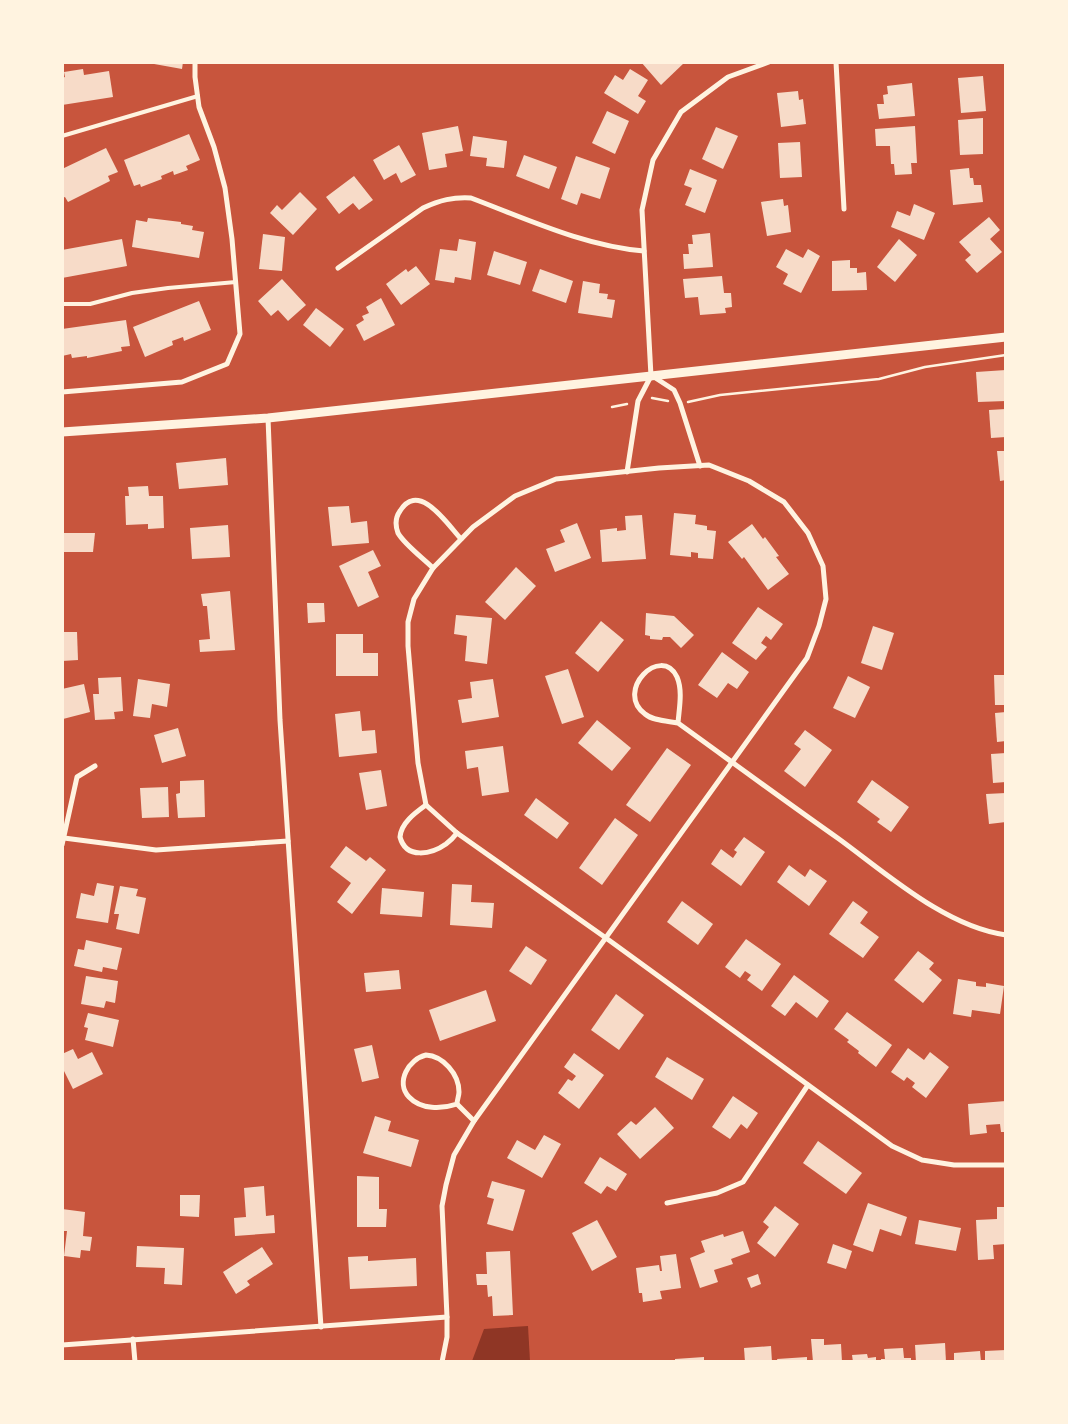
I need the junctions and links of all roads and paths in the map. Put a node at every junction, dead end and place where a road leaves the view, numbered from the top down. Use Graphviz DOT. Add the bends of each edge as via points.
graph roads {
  1 [pos="195,62"];
  2 [pos="769,62"];
  3 [pos="836,62"];
  4 [pos="198,96"];
  5 [pos="62,136"];
  6 [pos="844,209"];
  7 [pos="644,251"];
  8 [pos="338,268"];
  9 [pos="236,282"];
  10 [pos="62,304"];
  11 [pos="1006,337"];
  12 [pos="1006,355"];
  13 [pos="652,376"];
  14 [pos="62,392"];
  15 [pos="638,402"];
  16 [pos="680,403"];
  17 [pos="612,407"];
  18 [pos="268,418"];
  19 [pos="62,432"];
  20 [pos="700,466"];
  21 [pos="627,472"];
  22 [pos="460,539"];
  23 [pos="434,568"];
  24 [pos="678,724"];
  25 [pos="732,762"];
  26 [pos="96,766"];
  27 [pos="426,804"];
  28 [pos="457,833"];
  29 [pos="64,838"];
  30 [pos="288,841"];
  31 [pos="62,845"];
  32 [pos="1006,935"];
  33 [pos="606,938"];
  34 [pos="808,1085"];
  35 [pos="457,1104"];
  36 [pos="474,1121"];
  37 [pos="1006,1165"];
  38 [pos="667,1203"];
  39 [pos="447,1317"];
  40 [pos="321,1327"];
  41 [pos="133,1339"];
  42 [pos="62,1345"];
  43 [pos="135,1362"];
  44 [pos="442,1362"];
  1 -- 4 [label="street"];
  2 -- 7 [label="street" via="728,77 681,112 653,160 642,210"];
  3 -- 6 [label="street"];
  4 -- 5 [label="lane"];
  4 -- 9 [label="street" via="224,188"];
  7 -- 8 [label="street" via="596,244 471,198 454,198 424,208"];
  7 -- 13 [label="street"];
  9 -- 10 [label="lane" via="132,293 90,304"];
  9 -- 14 [label="street" via="240,334 228,364 182,382"];
  11 -- 13 [label="street"];
  12 -- 16 [label="path" via="925,367 879,379 720,395"];
  13 -- 15 [label="street"];
  13 -- 16 [label="street" via="674,390"];
  13 -- 18 [label="street"];
  15 -- 16 [label="path" via="652,398"];
  15 -- 17 [label="path"];
  15 -- 21 [label="street"];
  16 -- 20 [label="street"];
  18 -- 19 [label="street"];
  18 -- 30 [label="street"];
  20 -- 21 [label="street"];
  20 -- 25 [label="street" via="709,466 749,481 784,502 808,533 823,566 826,599 820,626 807,658"];
  21 -- 22 [label="street" via="556,479 515,496"];
  22 -- 23 [label="street"];
  22 -- 23 [label="street" via="426,502 408,503 401,508 396,526 399,534"];
  23 -- 27 [label="street" via="414,599 408,622 418,763"];
  24 -- 24 [label="street" via="680,694 677,678 674,672 663,667 650,668 638,680 636,688 640,710 650,718"];
  24 -- 25 [label="street"];
  25 -- 32 [label="street" via="955,920 993,934"];
  25 -- 33 [label="street"];
  26 -- 29 [label="street" via="77,777"];
  27 -- 28 [label="street"];
  27 -- 28 [label="street" via="403,827 400,837 405,847 417,853 427,853 448,843"];
  28 -- 33 [label="street"];
  29 -- 30 [label="street" via="156,850"];
  29 -- 31 [label="street"];
  30 -- 40 [label="street"];
  33 -- 34 [label="street"];
  33 -- 36 [label="street"];
  34 -- 37 [label="street" via="892,1146 922,1160 954,1166"];
  34 -- 38 [label="street" via="743,1182 717,1193"];
  35 -- 35 [label="street" via="459,1090 448,1066 432,1055 414,1060 405,1074 408,1095 430,1107 444,1108"];
  35 -- 36 [label="street"];
  36 -- 39 [label="street" via="454,1155 442,1206"];
  39 -- 40 [label="street"];
  39 -- 44 [label="street"];
  40 -- 41 [label="street"];
  41 -- 42 [label="street"];
  41 -- 43 [label="street"];
}
